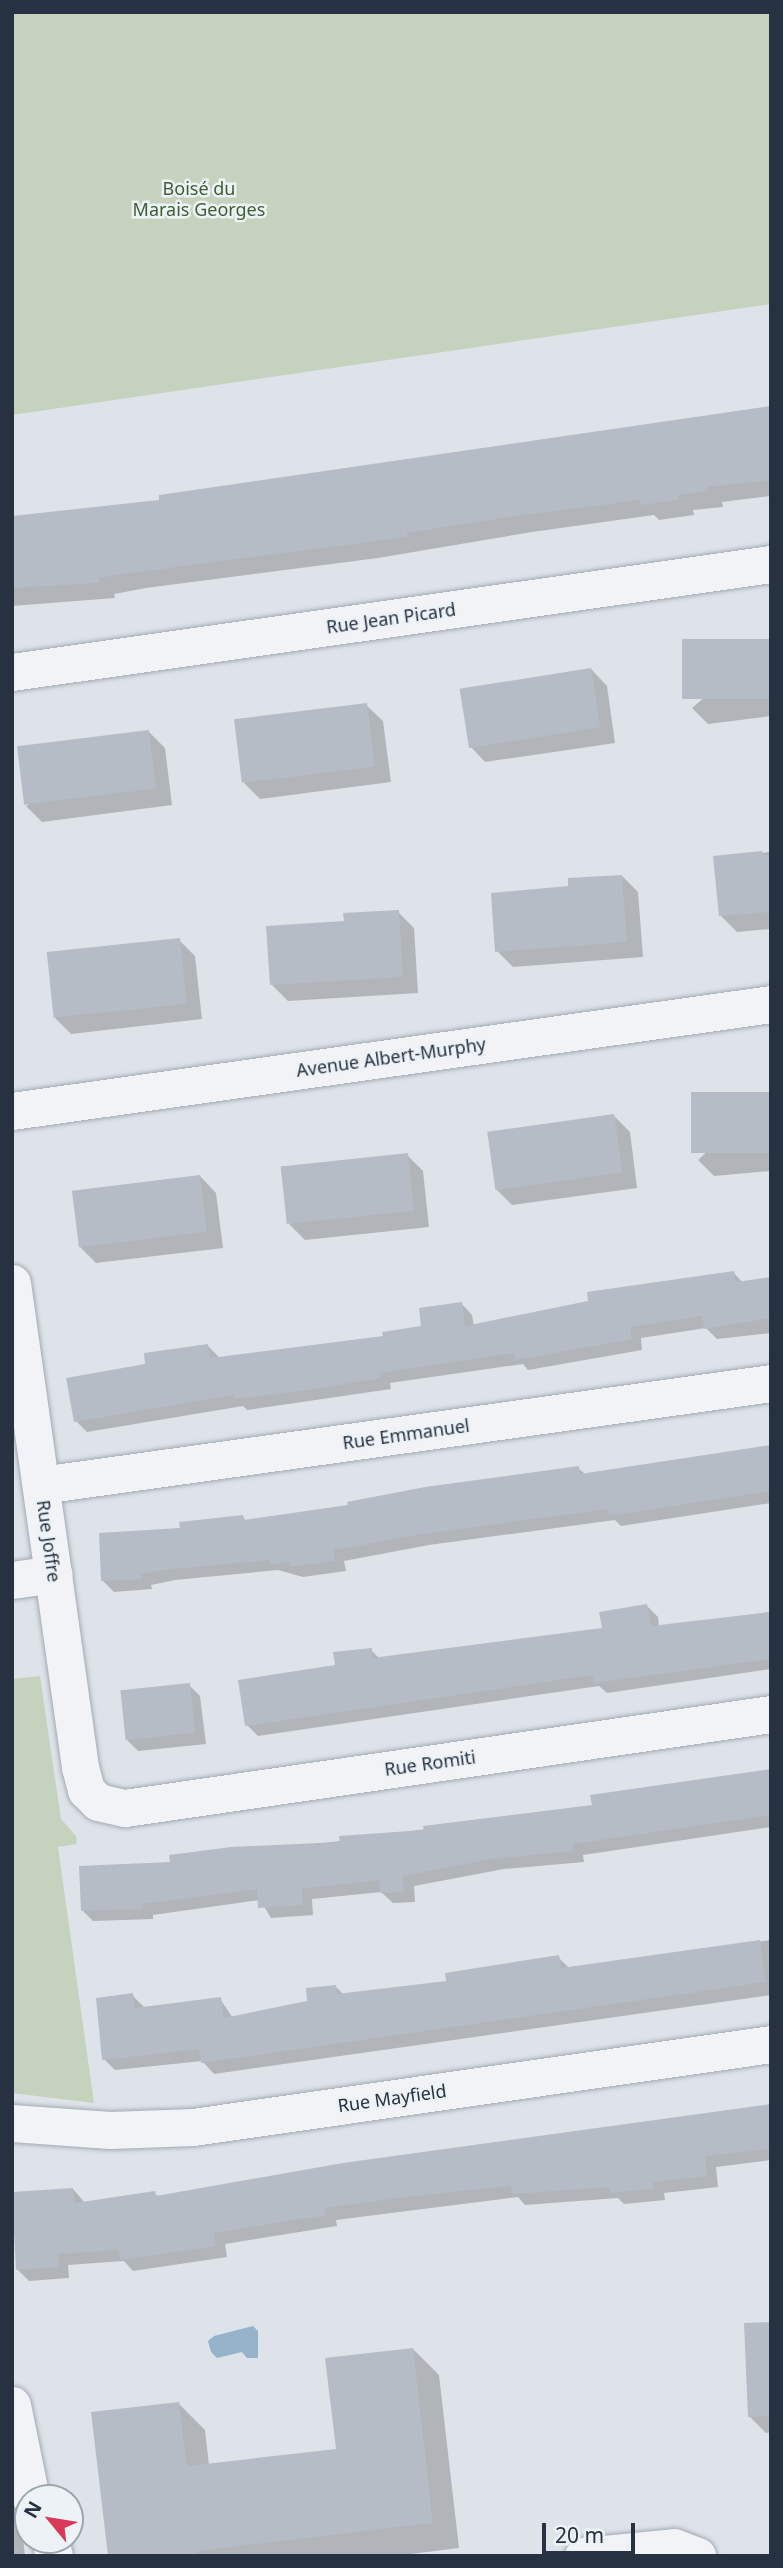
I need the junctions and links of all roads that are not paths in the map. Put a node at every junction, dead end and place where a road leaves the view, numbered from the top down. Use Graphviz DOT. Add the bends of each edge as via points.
graph roads {
  1 [pos="771,564"];
  2 [pos="12,672"];
  3 [pos="771,1004"];
  4 [pos="12,1111"];
  5 [pos="12,1283"];
  6 [pos="771,1383"];
  7 [pos="41,1485"];
  8 [pos="54,1574"];
  9 [pos="12,1580"];
  10 [pos="771,1714"];
  11 [pos="91,1797"];
  12 [pos="771,2044"];
  13 [pos="12,2123"];
  14 [pos="12,2406"];
  15 [pos="28,2484"];
  16 [pos="663,2552"];
  17 [pos="583,2556"];
  18 [pos="698,2556"];
  1 -- 2 [label="street, Rue Jean Picard"];
  3 -- 4 [label="street, Avenue Albert-Murphy"];
  5 -- 7 [label="street, Rue Joffre"];
  6 -- 7 [label="street, Rue Emmanuel"];
  7 -- 8 [label="street, Rue Joffre"];
  8 -- 9 [label="street"];
  8 -- 11 [label="street, Rue Joffre" via="80,1767"];
  10 -- 11 [label="street, Rue Romiti" via="125,1808 105,1806"];
  12 -- 13 [label="street, Rue Mayfield" via="193,2127 110,2130"];
  14 -- 15 [label="street"];
  16 -- 17 [label="street"];
  16 -- 18 [label="street" via="683,2548"];
}
